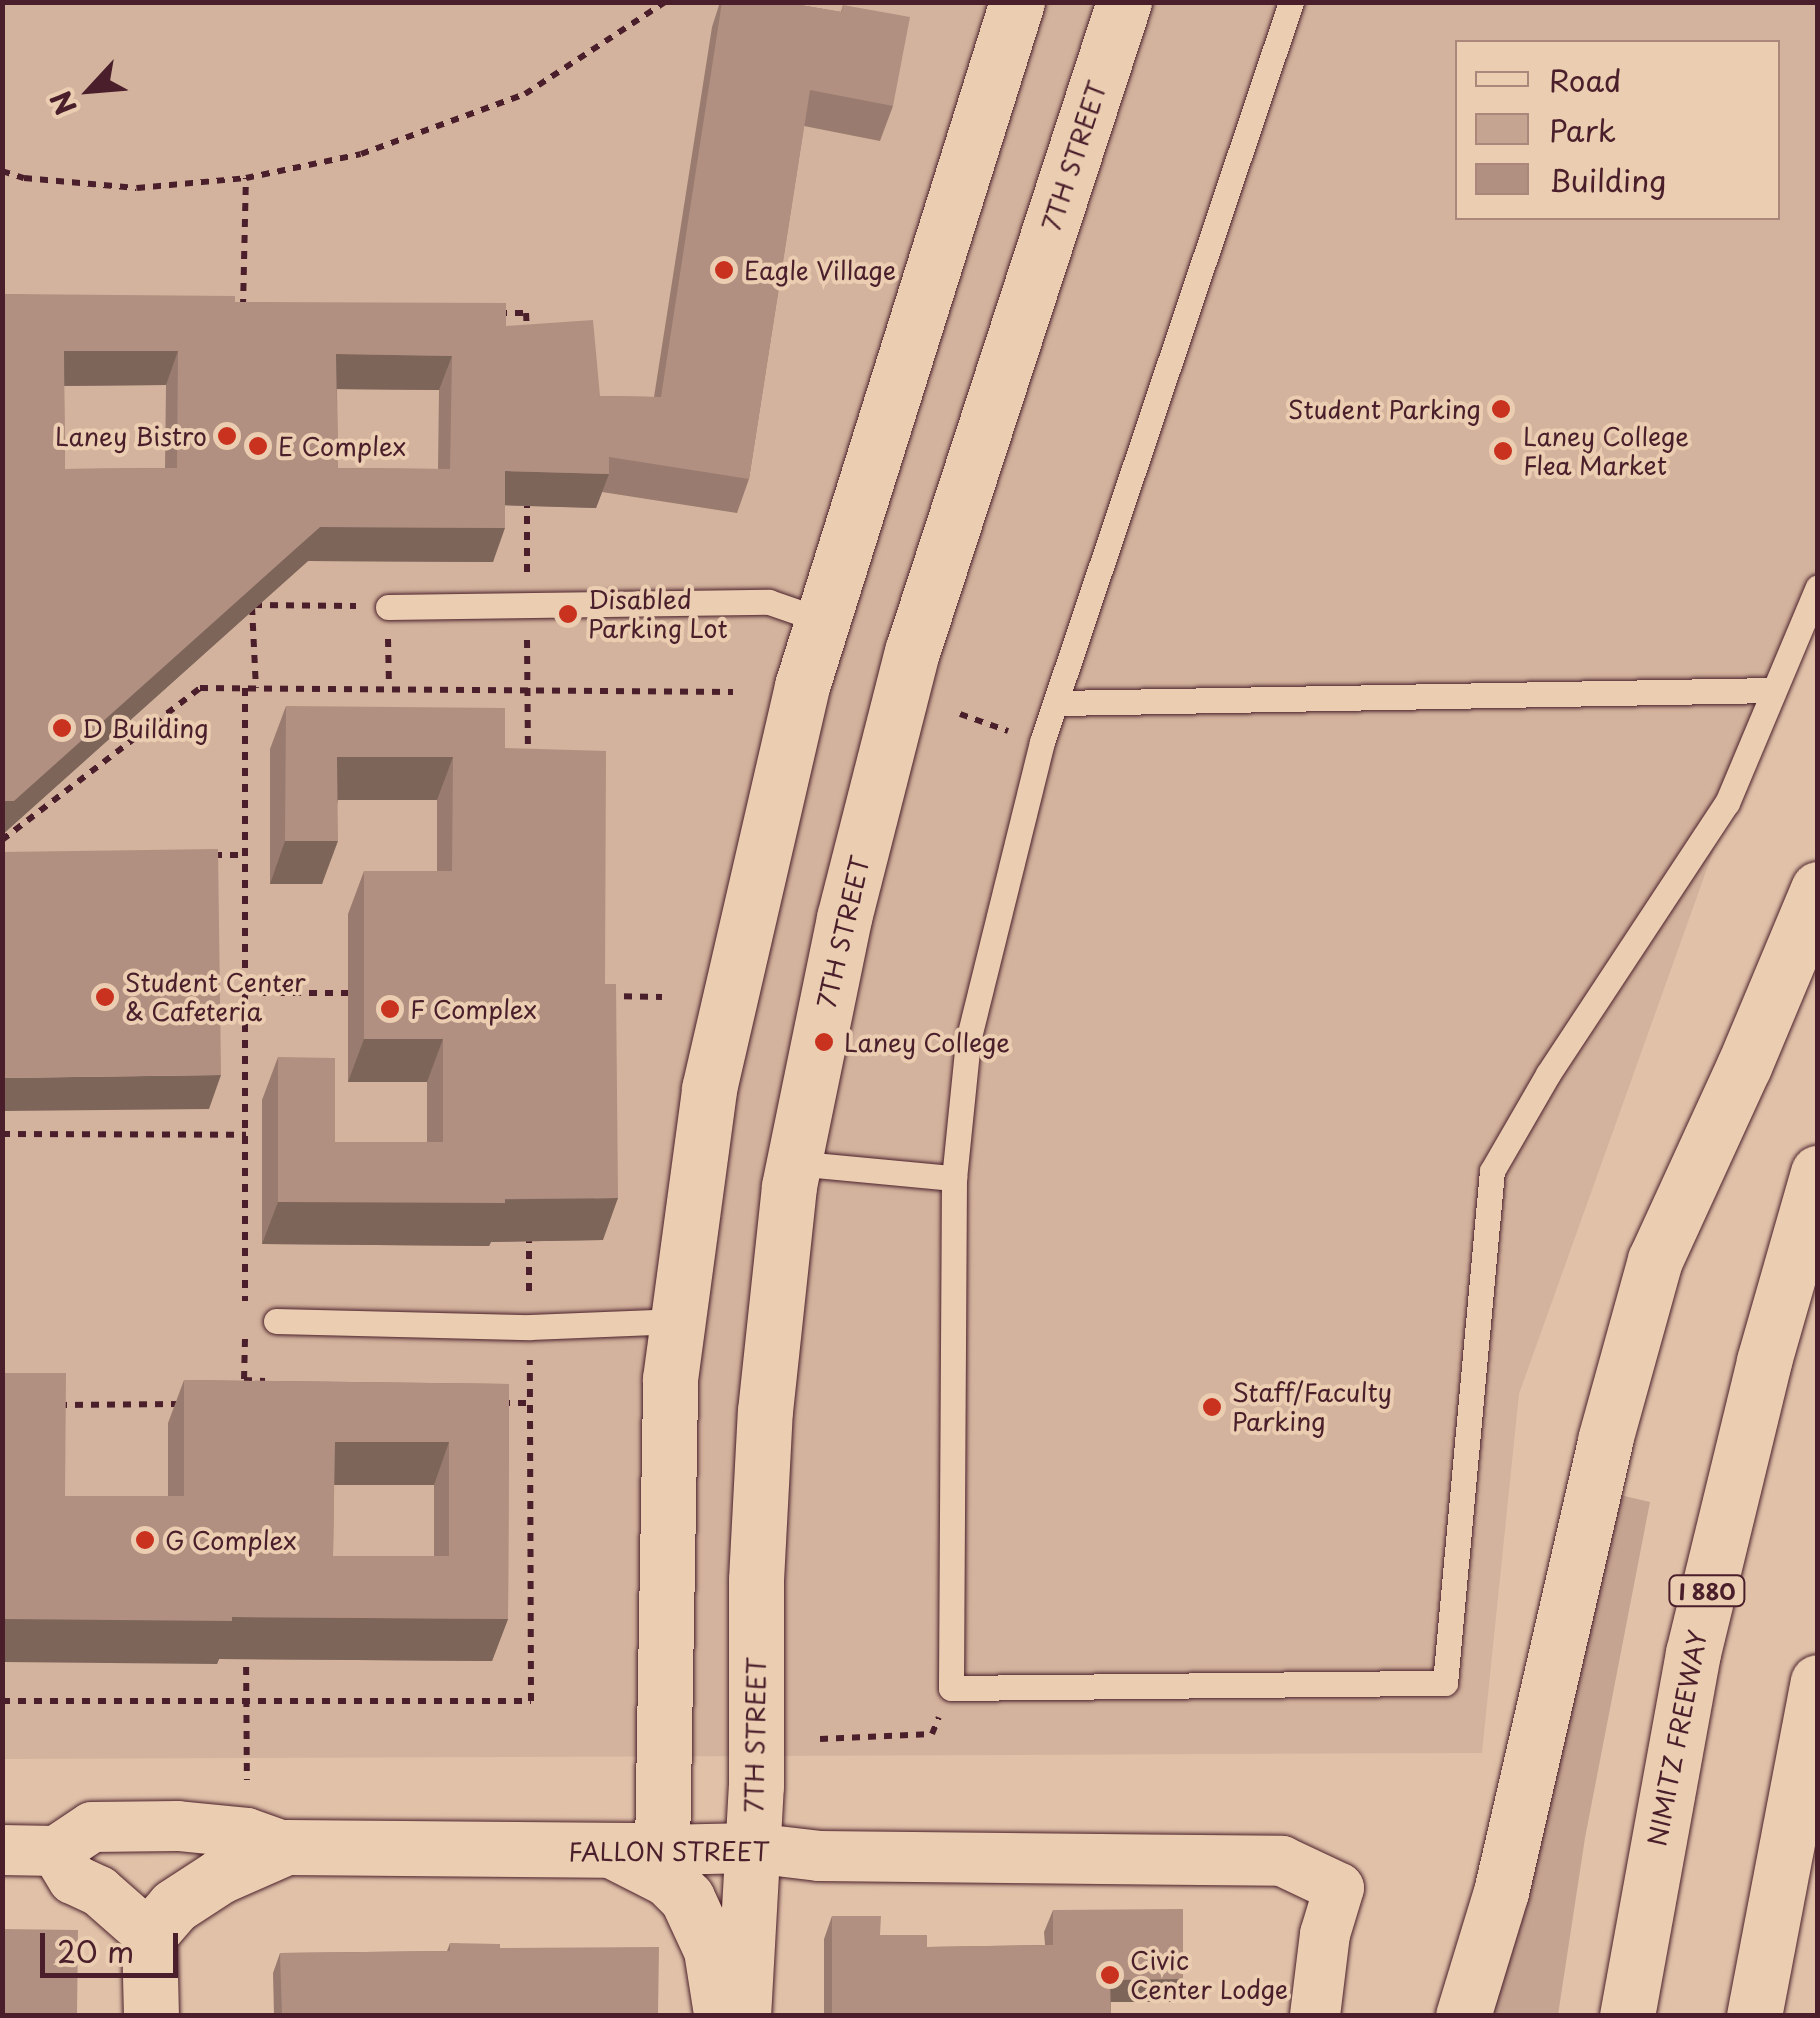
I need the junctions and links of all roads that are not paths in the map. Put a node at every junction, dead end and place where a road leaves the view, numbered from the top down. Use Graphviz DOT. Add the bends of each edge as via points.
graph roads {
  1 [pos="1016,2"];
  2 [pos="1124,2"];
  3 [pos="1291,2"];
  4 [pos="1818,587"];
  5 [pos="381,607"];
  6 [pos="821,620"];
  7 [pos="1771,690"];
  8 [pos="1058,702"];
  9 [pos="1818,889"];
  10 [pos="794,1164"];
  11 [pos="1818,1173"];
  12 [pos="954,1178"];
  13 [pos="276,1320"];
  14 [pos="679,1321"];
  15 [pos="1818,1682"];
  16 [pos="286,1847"];
  17 [pos="752,1848"];
  18 [pos="2,1850"];
  19 [pos="56,1851"];
  20 [pos="638,1851"];
  21 [pos="149,1935"];
  22 [pos="151,2016"];
  23 [pos="721,2016"];
  24 [pos="743,2016"];
  25 [pos="1315,2016"];
  26 [pos="1463,2016"];
  27 [pos="1627,2016"];
  28 [pos="1754,2016"];
  1 -- 6 [label="main road"];
  2 -- 10 [label="main road, 7TH STREET" via="912,652 844,918"];
  3 -- 8 [label="lane"];
  4 -- 7 [label="lane"];
  5 -- 6 [label="lane" via="769,602"];
  6 -- 14 [label="main road" via="709,1088"];
  7 -- 8 [label="lane"];
  7 -- 12 [label="lane" via="1726,802 1492,1171 1445,1684 952,1688"];
  8 -- 12 [label="lane" via="1042,742 968,1041"];
  9 -- 26 [label="main road" via="1655,1260 1501,1892"];
  10 -- 12 [label="lane"];
  10 -- 17 [label="main road, 7TH STREET" via="765,1410"];
  11 -- 27 [label="main road, NIMITZ FREEWAY / I 880" via="1693,1653"];
  13 -- 14 [label="lane" via="530,1326"];
  14 -- 20 [label="main road"];
  15 -- 28 [label="main road"];
  16 -- 19 [label="street, FALLON STREET" via="212,1828 92,1827"];
  16 -- 20 [label="main road, FALLON STREET"];
  16 -- 21 [label="main road" via="220,1876 174,1906"];
  17 -- 20 [label="street, FALLON STREET"];
  17 -- 24 [label="main road, 7TH STREET"];
  17 -- 25 [label="street, FALLON STREET" via="819,1856 1282,1861 1338,1888"];
  18 -- 19 [label="street"];
  19 -- 21 [label="street" via="73,1879 99,1891"];
  20 -- 23 [label="main road" via="687,1898 711,1950"];
  21 -- 22 [label="main road"];
}
